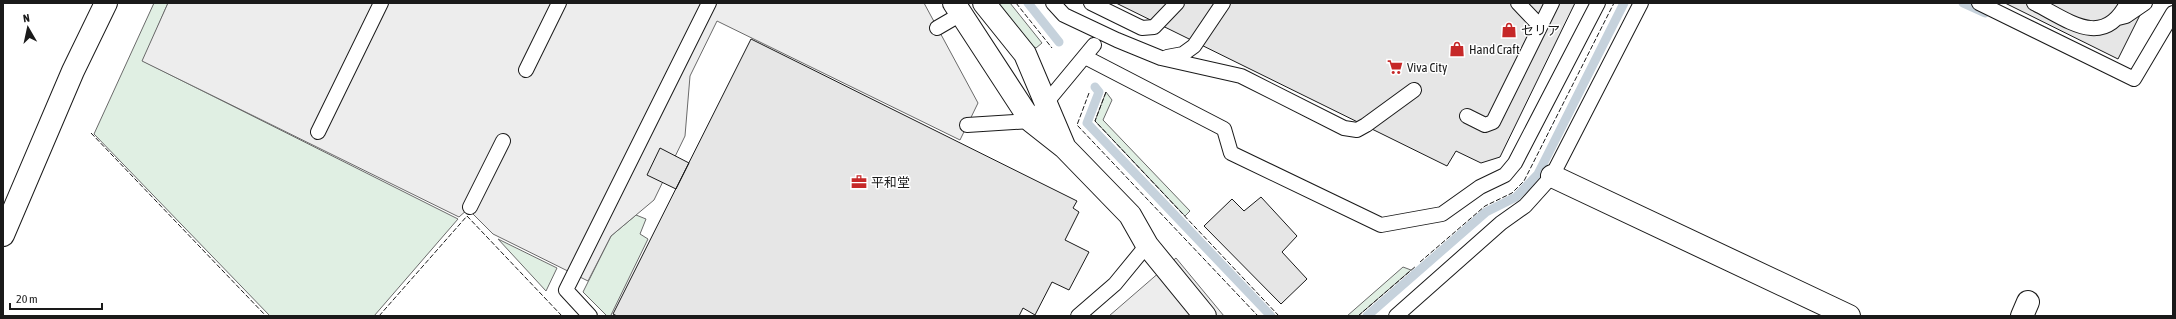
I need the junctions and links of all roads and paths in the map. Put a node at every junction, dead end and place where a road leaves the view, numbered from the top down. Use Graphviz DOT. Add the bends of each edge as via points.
graph roads {
  1 [pos="106,3"];
  2 [pos="381,3"];
  3 [pos="559,3"];
  4 [pos="709,3"];
  5 [pos="984,3"];
  6 [pos="1053,3"];
  7 [pos="1091,3"];
  8 [pos="1177,3"];
  9 [pos="1224,3"];
  10 [pos="1518,3"];
  11 [pos="1552,3"];
  12 [pos="1598,3"];
  13 [pos="1641,3"];
  14 [pos="1979,3"];
  15 [pos="2034,3"];
  16 [pos="2048,3"];
  17 [pos="2145,3"];
  18 [pos="2125,7"];
  19 [pos="958,9"];
  20 [pos="2173,13"];
  21 [pos="1540,26"];
  22 [pos="937,28"];
  23 [pos="1094,45"];
  24 [pos="1084,57"];
  25 [pos="1161,58"];
  26 [pos="526,70"];
  27 [pos="1414,90"];
  28 [pos="1046,103"];
  29 [pos="1467,116"];
  30 [pos="1031,121"];
  31 [pos="968,125"];
  32 [pos="318,132"];
  33 [pos="503,141"];
  34 [pos="1064,147"];
  35 [pos="1552,176"];
  36 [pos="470,207"];
  37 [pos="3,235"];
  38 [pos="1147,245"];
  39 [pos="1202,315"];
  40 [pos="590,316"];
  41 [pos="1078,316"];
  42 [pos="1396,316"];
  43 [pos="1849,316"];
  1 -- 37 [label="street" via="73,70"];
  2 -- 32 [label="lane"];
  3 -- 26 [label="lane"];
  4 -- 40 [label="lane" via="566,290"];
  5 -- 28 [label="street" via="1025,54"];
  6 -- 25 [label="lane" via="1064,15"];
  7 -- 8 [label="lane" via="1142,28 1154,27"];
  9 -- 25 [label="lane" via="1194,46 1183,54"];
  10 -- 21 [label="lane"];
  11 -- 21 [label="lane"];
  12 -- 24 [label="lane" via="1515,164 1505,175 1480,187 1442,214 1381,225 1232,153 1224,129"];
  13 -- 35 [label="lane"];
  14 -- 20 [label="lane" via="2134,79"];
  15 -- 18 [label="lane" via="2086,28 2110,25"];
  16 -- 17 [label="lane" via="2084,20 2102,22 2126,16"];
  19 -- 22 [label="lane"];
  19 -- 30 [label="street"];
  21 -- 29 [label="lane" via="1493,122 1485,125"];
  23 -- 24 [label="lane"];
  24 -- 28 [label="lane"];
  25 -- 27 [label="lane" via="1241,76 1344,128 1357,130"];
  28 -- 30 [label="lane"];
  28 -- 34 [label="street"];
  30 -- 31 [label="lane"];
  30 -- 34 [label="street"];
  33 -- 36 [label="lane"];
  34 -- 38 [label="street" via="1130,215"];
  35 -- 42 [label="lane" via="1525,206 1501,223"];
  35 -- 43 [label="street"];
  38 -- 39 [label="street"];
  38 -- 41 [label="lane" via="1115,284"];
}
